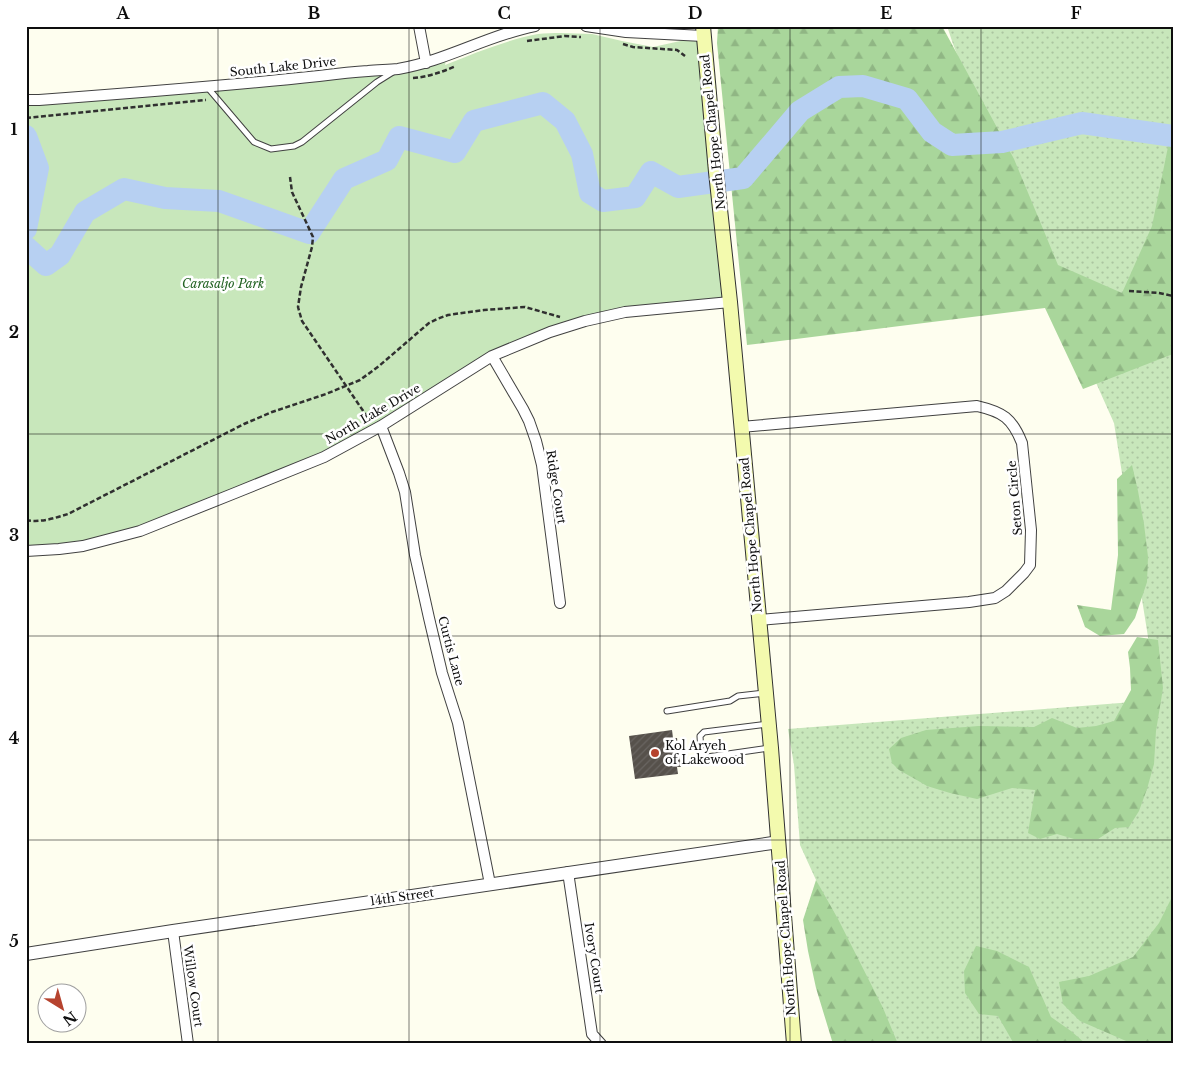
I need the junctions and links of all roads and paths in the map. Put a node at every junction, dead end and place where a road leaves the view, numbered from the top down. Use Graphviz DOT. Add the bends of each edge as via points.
graph roads {
  1 [pos="419,26"];
  2 [pos="535,26"];
  3 [pos="586,26"];
  4 [pos="703,31"];
  5 [pos="426,63"];
  6 [pos="397,69"];
  7 [pos="208,87"];
  8 [pos="26,100"];
  9 [pos="290,178"];
  10 [pos="1130,291"];
  11 [pos="1173,296"];
  12 [pos="730,302"];
  13 [pos="579,323"];
  14 [pos="492,356"];
  15 [pos="346,386"];
  16 [pos="378,427"];
  17 [pos="741,427"];
  18 [pos="26,520"];
  19 [pos="26,551"];
  20 [pos="560,603"];
  21 [pos="759,620"];
  22 [pos="765,693"];
  23 [pos="667,711"];
  24 [pos="768,724"];
  25 [pos="771,748"];
  26 [pos="779,842"];
  27 [pos="568,872"];
  28 [pos="490,884"];
  29 [pos="173,931"];
  30 [pos="26,954"];
  31 [pos="188,1044"];
  32 [pos="602,1044"];
  33 [pos="794,1044"];
  1 -- 5 [label="street"];
  2 -- 5 [label="street, South Lake Drive" via="491,38"];
  3 -- 4 [label="street" via="626,32"];
  4 -- 12 [label="main road, North Hope Chapel Road"];
  5 -- 6 [label="street, South Lake Drive"];
  6 -- 7 [label="street, South Lake Drive"];
  6 -- 7 [label="lane" via="302,142 271,149 254,142"];
  7 -- 8 [label="street, South Lake Drive"];
  9 -- 15 [label="path" via="292,192 313,238 298,307 302,321"];
  10 -- 11 [label="path"];
  12 -- 13 [label="street, North Lake Drive" via="625,312"];
  12 -- 17 [label="main road, North Hope Chapel Road"];
  13 -- 14 [label="street, North Lake Drive"];
  13 -- 15 [label="path" via="525,307 448,315 429,323 379,366"];
  14 -- 16 [label="street, North Lake Drive"];
  14 -- 20 [label="street, Ridge Court" via="523,408 536,441"];
  15 -- 16 [label="path"];
  15 -- 18 [label="path" via="244,424 68,514 47,520"];
  16 -- 19 [label="street, North Lake Drive" via="324,456 140,530 83,546"];
  16 -- 28 [label="street, Curtis Lane" via="405,492 429,618 458,724"];
  17 -- 21 [label="main road, North Hope Chapel Road"];
  17 -- 21 [label="street, Seton Circle" via="977,406 993,410 1009,420 1022,443 1031,530 1030,565 995,598"];
  21 -- 22 [label="main road, North Hope Chapel Road"];
  22 -- 23 [label="lane"];
  22 -- 24 [label="main road, North Hope Chapel Road"];
  24 -- 25 [label="main road, North Hope Chapel Road"];
  24 -- 25 [label="lane" via="704,732 700,736 701,754 707,757"];
  25 -- 26 [label="main road, North Hope Chapel Road"];
  26 -- 27 [label="street, 14th Street"];
  26 -- 33 [label="main road, North Hope Chapel Road"];
  27 -- 28 [label="street, 14th Street"];
  27 -- 32 [label="street, Ivory Court" via="592,1034"];
  28 -- 29 [label="street, 14th Street"];
  29 -- 30 [label="street, 14th Street"];
  29 -- 31 [label="street, Willow Court"];
}
